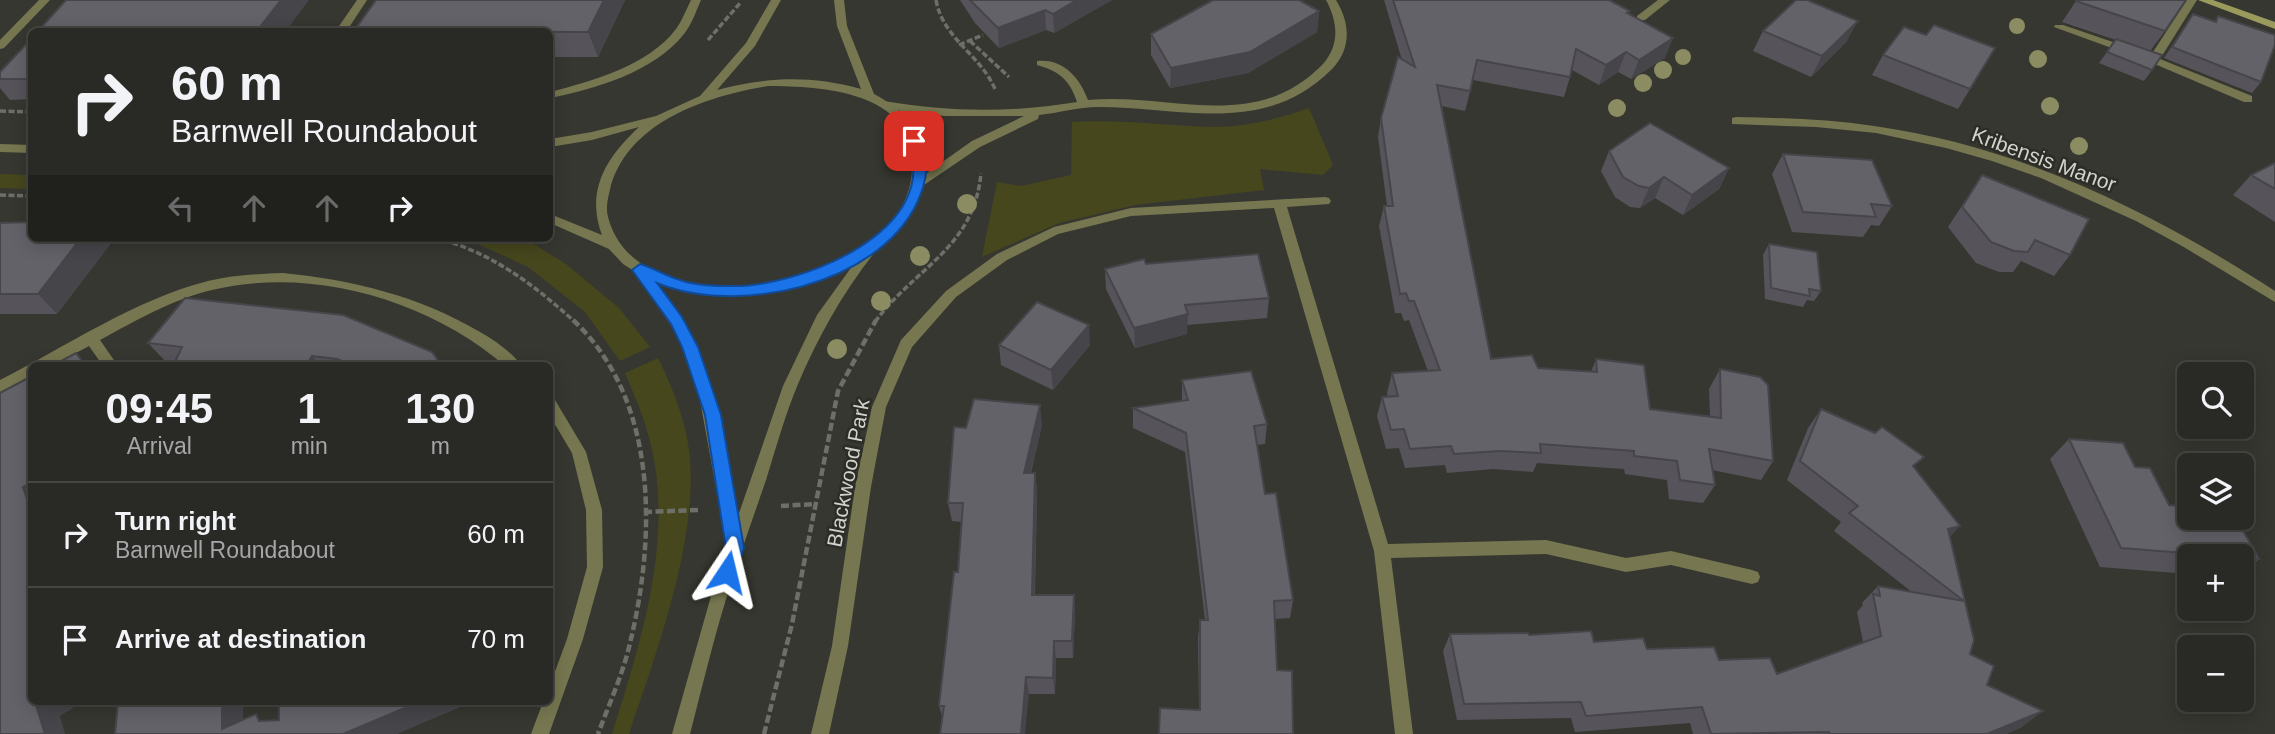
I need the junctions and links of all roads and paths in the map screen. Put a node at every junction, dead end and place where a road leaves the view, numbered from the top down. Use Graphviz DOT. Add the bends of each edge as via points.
graph roads {
  1 [pos="44,0"];
  2 [pos="362,0"];
  3 [pos="696,0"];
  4 [pos="776,0"];
  5 [pos="839,0"];
  6 [pos="936,0"];
  7 [pos="1331,0"];
  8 [pos="1665,0"];
  9 [pos="2192,0"];
  10 [pos="2203,0"];
  11 [pos="1641,18"];
  12 [pos="2275,26"];
  13 [pos="2059,27"];
  14 [pos="343,28"];
  15 [pos="983,35"];
  16 [pos="970,41"];
  17 [pos="959,45"];
  18 [pos="0,46"];
  19 [pos="2154,60"];
  20 [pos="1041,63"];
  21 [pos="1009,77"];
  22 [pos="553,94"];
  23 [pos="869,96"];
  24 [pos="704,97"];
  25 [pos="2248,99"];
  26 [pos="1083,104"];
  27 [pos="884,105"];
  28 [pos="1046,110"];
  29 [pos="0,111"];
  30 [pos="28,112"];
  31 [pos="964,114"];
  32 [pos="662,117"];
  33 [pos="1736,121"];
  34 [pos="553,143"];
  35 [pos="0,148"];
  36 [pos="28,149"];
  37 [pos="918,185"];
  38 [pos="0,195"];
  39 [pos="28,196"];
  40 [pos="1325,201"];
  41 [pos="1279,203"];
  42 [pos="553,219"];
  43 [pos="612,244"];
  44 [pos="873,246"];
  45 [pos="640,270"];
  46 [pos="2275,297"];
  47 [pos="92,339"];
  48 [pos="47,362"];
  49 [pos="108,362"];
  50 [pos="512,362"];
  51 [pos="28,372"];
  52 [pos="0,386"];
  53 [pos="553,409"];
  54 [pos="735,548"];
  55 [pos="1382,551"];
  56 [pos="1752,577"];
  57 [pos="553,699"];
  58 [pos="551,705"];
  59 [pos="540,734"];
  60 [pos="681,734"];
  61 [pos="820,734"];
  62 [pos="1405,734"];
  1 -- 18 [label="street"];
  2 -- 14 [label="street"];
  3 -- 22 [label="street" via="679,33 662,50 590,85"];
  4 -- 24 [label="street" via="751,44"];
  5 -- 23 [label="street" via="842,26"];
  6 -- 17 [label="path" via="946,33"];
  7 -- 26 [label="street" via="1339,12 1343,35 1338,55 1320,77 1265,105 1195,110"];
  8 -- 11 [label="street"];
  9 -- 19 [label="street"];
  10 -- 12 [label="main road"];
  13 -- 19 [label="street"];
  15 -- 16 [label="path"];
  16 -- 17 [label="path"];
  16 -- 21 [label="path"];
  17 -- 31 [label="path" via="991,75 998,98"];
  19 -- 25 [label="street"];
  20 -- 26 [label="street" via="1071,75"];
  23 -- 24 [label="street" via="801,82 740,86"];
  23 -- 27 [label="street"];
  24 -- 32 [label="street"];
  26 -- 28 [label="street"];
  27 -- 31 [label="street"];
  27 -- 37 [label="street" via="908,127 920,154"];
  28 -- 31 [label="street"];
  28 -- 37 [label="street" via="976,144"];
  29 -- 30 [label="path"];
  32 -- 34 [label="street"];
  32 -- 43 [label="street" via="617,158 605,182 600,214"];
  33 -- 46 [label="street, Kribensis Manor" via="1824,123 1895,132 1973,151 2060,182 2157,225"];
  35 -- 36 [label="street"];
  37 -- 44 [label="street" via="903,217"];
  38 -- 39 [label="path"];
  40 -- 41 [label="street, Blackwood Park"];
  41 -- 55 [label="street"];
  41 -- 61 [label="street, Blackwood Park" via="1131,212 1054,231 1002,257 951,294 906,344 879,407 840,646"];
  42 -- 43 [label="street"];
  43 -- 45 [label="street"];
  44 -- 45 [label="street" via="832,271 783,286 730,292 680,286"];
  44 -- 54 [label="street" via="822,320 790,386"];
  45 -- 54 [label="street" via="690,347 713,415"];
  47 -- 48 [label="street"];
  47 -- 49 [label="street"];
  47 -- 50 [label="street" via="209,286 245,278 275,279 378,292 460,324"];
  51 -- 52 [label="street"];
  53 -- 57 [label="street" via="579,452 594,510 595,567"];
  54 -- 60 [label="street"];
  55 -- 56 [label="street" via="1546,547 1626,565 1671,558"];
  55 -- 62 [label="street"];
  58 -- 59 [label="street"];
}
